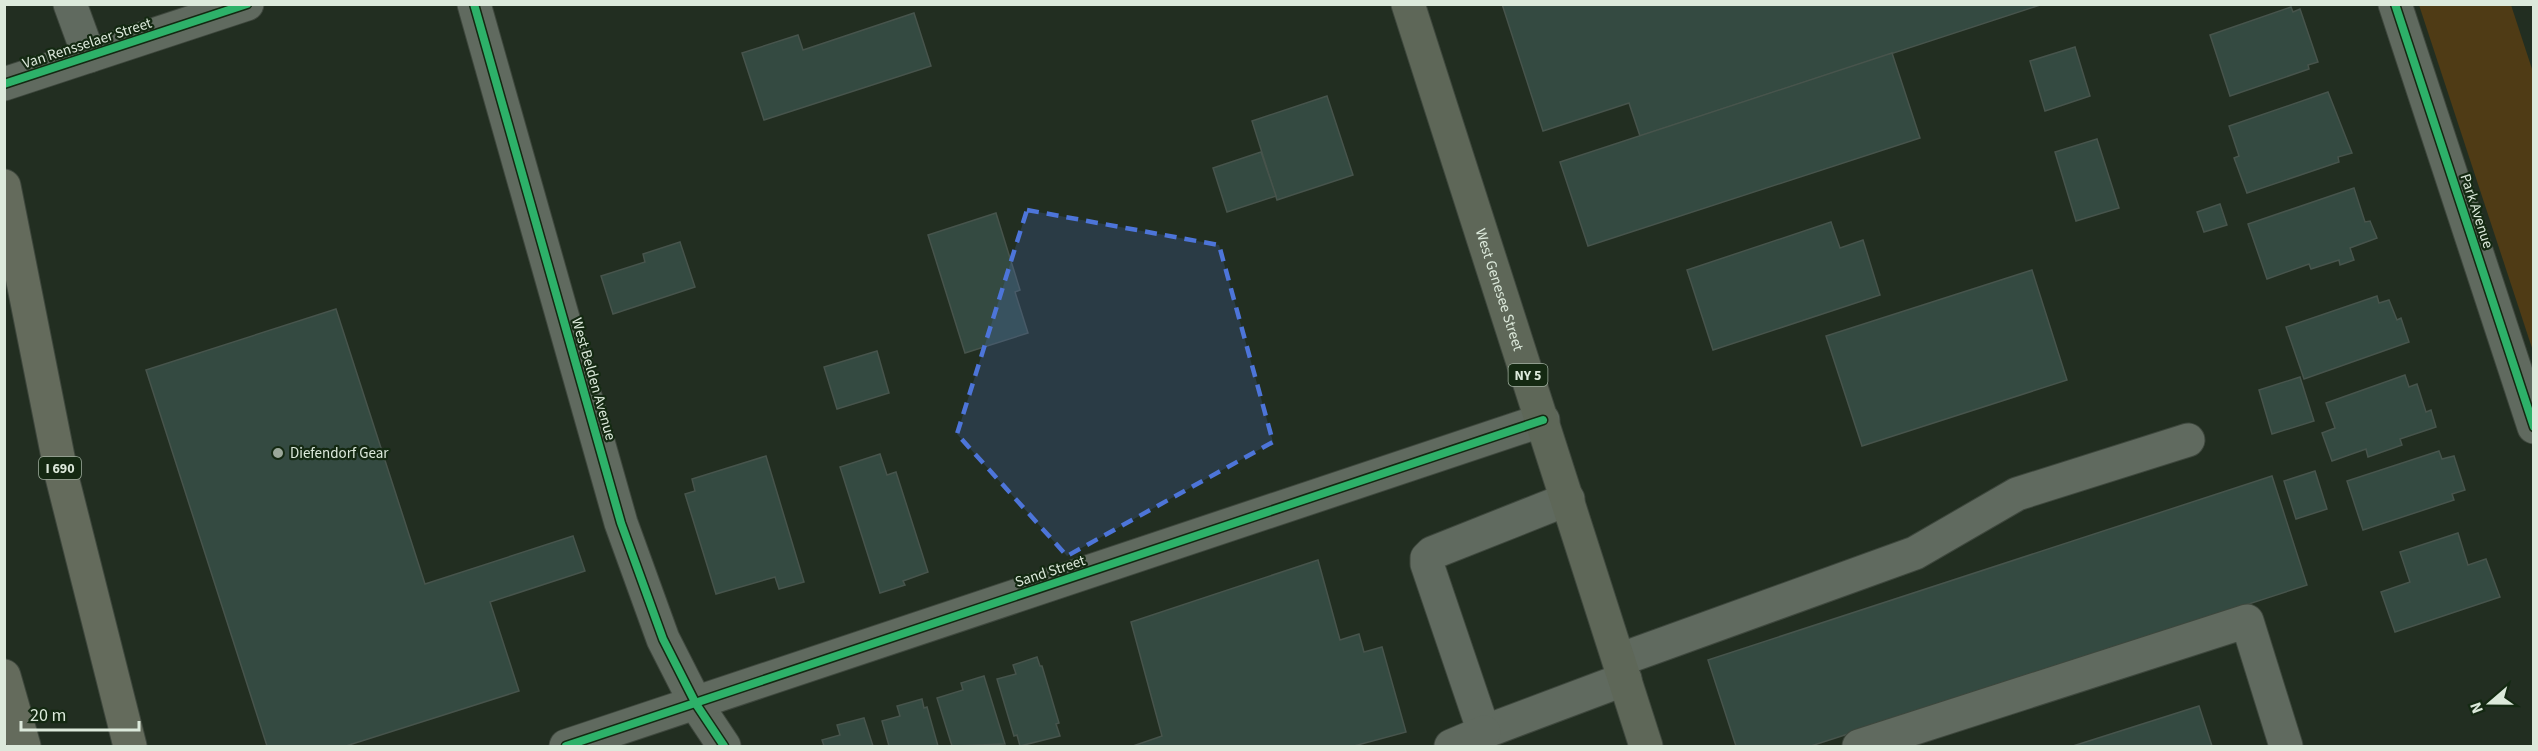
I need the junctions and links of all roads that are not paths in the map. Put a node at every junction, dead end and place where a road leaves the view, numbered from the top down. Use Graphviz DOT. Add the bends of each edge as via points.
graph roads {
  1 [pos="70,4"];
  2 [pos="247,4"];
  3 [pos="474,4"];
  4 [pos="1408,4"];
  5 [pos="2395,4"];
  6 [pos="89,56"];
  7 [pos="4,84"];
  8 [pos="4,186"];
  9 [pos="1543,420"];
  10 [pos="2534,426"];
  11 [pos="2188,440"];
  12 [pos="1568,499"];
  13 [pos="1622,670"];
  14 [pos="4,676"];
  15 [pos="696,704"];
  16 [pos="1484,732"];
  17 [pos="24,747"];
  18 [pos="130,747"];
  19 [pos="566,747"];
  20 [pos="724,747"];
  21 [pos="1451,747"];
  22 [pos="1647,747"];
  23 [pos="1859,747"];
  24 [pos="2286,747"];
  1 -- 6 [label="street"];
  2 -- 6 [label="street, Van Rensselaer Street"];
  3 -- 15 [label="street, West Belden Avenue" via="621,523 663,639"];
  4 -- 9 [label="main road, West Genesee Street / NY 5"];
  5 -- 10 [label="street, Park Avenue"];
  6 -- 7 [label="street, Van Rensselaer Street"];
  8 -- 18 [label="highway, I 690" via="62,477"];
  9 -- 12 [label="main road, West Genesee Street / NY 5"];
  9 -- 15 [label="street, Sand Street"];
  11 -- 13 [label="street" via="2017,494 1915,553"];
  12 -- 13 [label="main road, West Genesee Street / NY 5"];
  12 -- 16 [label="street" via="1427,558"];
  13 -- 16 [label="street"];
  13 -- 22 [label="main road, West Genesee Street / NY 5"];
  14 -- 17 [label="highway"];
  15 -- 19 [label="street, Sand Street"];
  15 -- 20 [label="street, West Belden Avenue"];
  16 -- 21 [label="street"];
  23 -- 24 [label="street" via="2247,621"];
}
